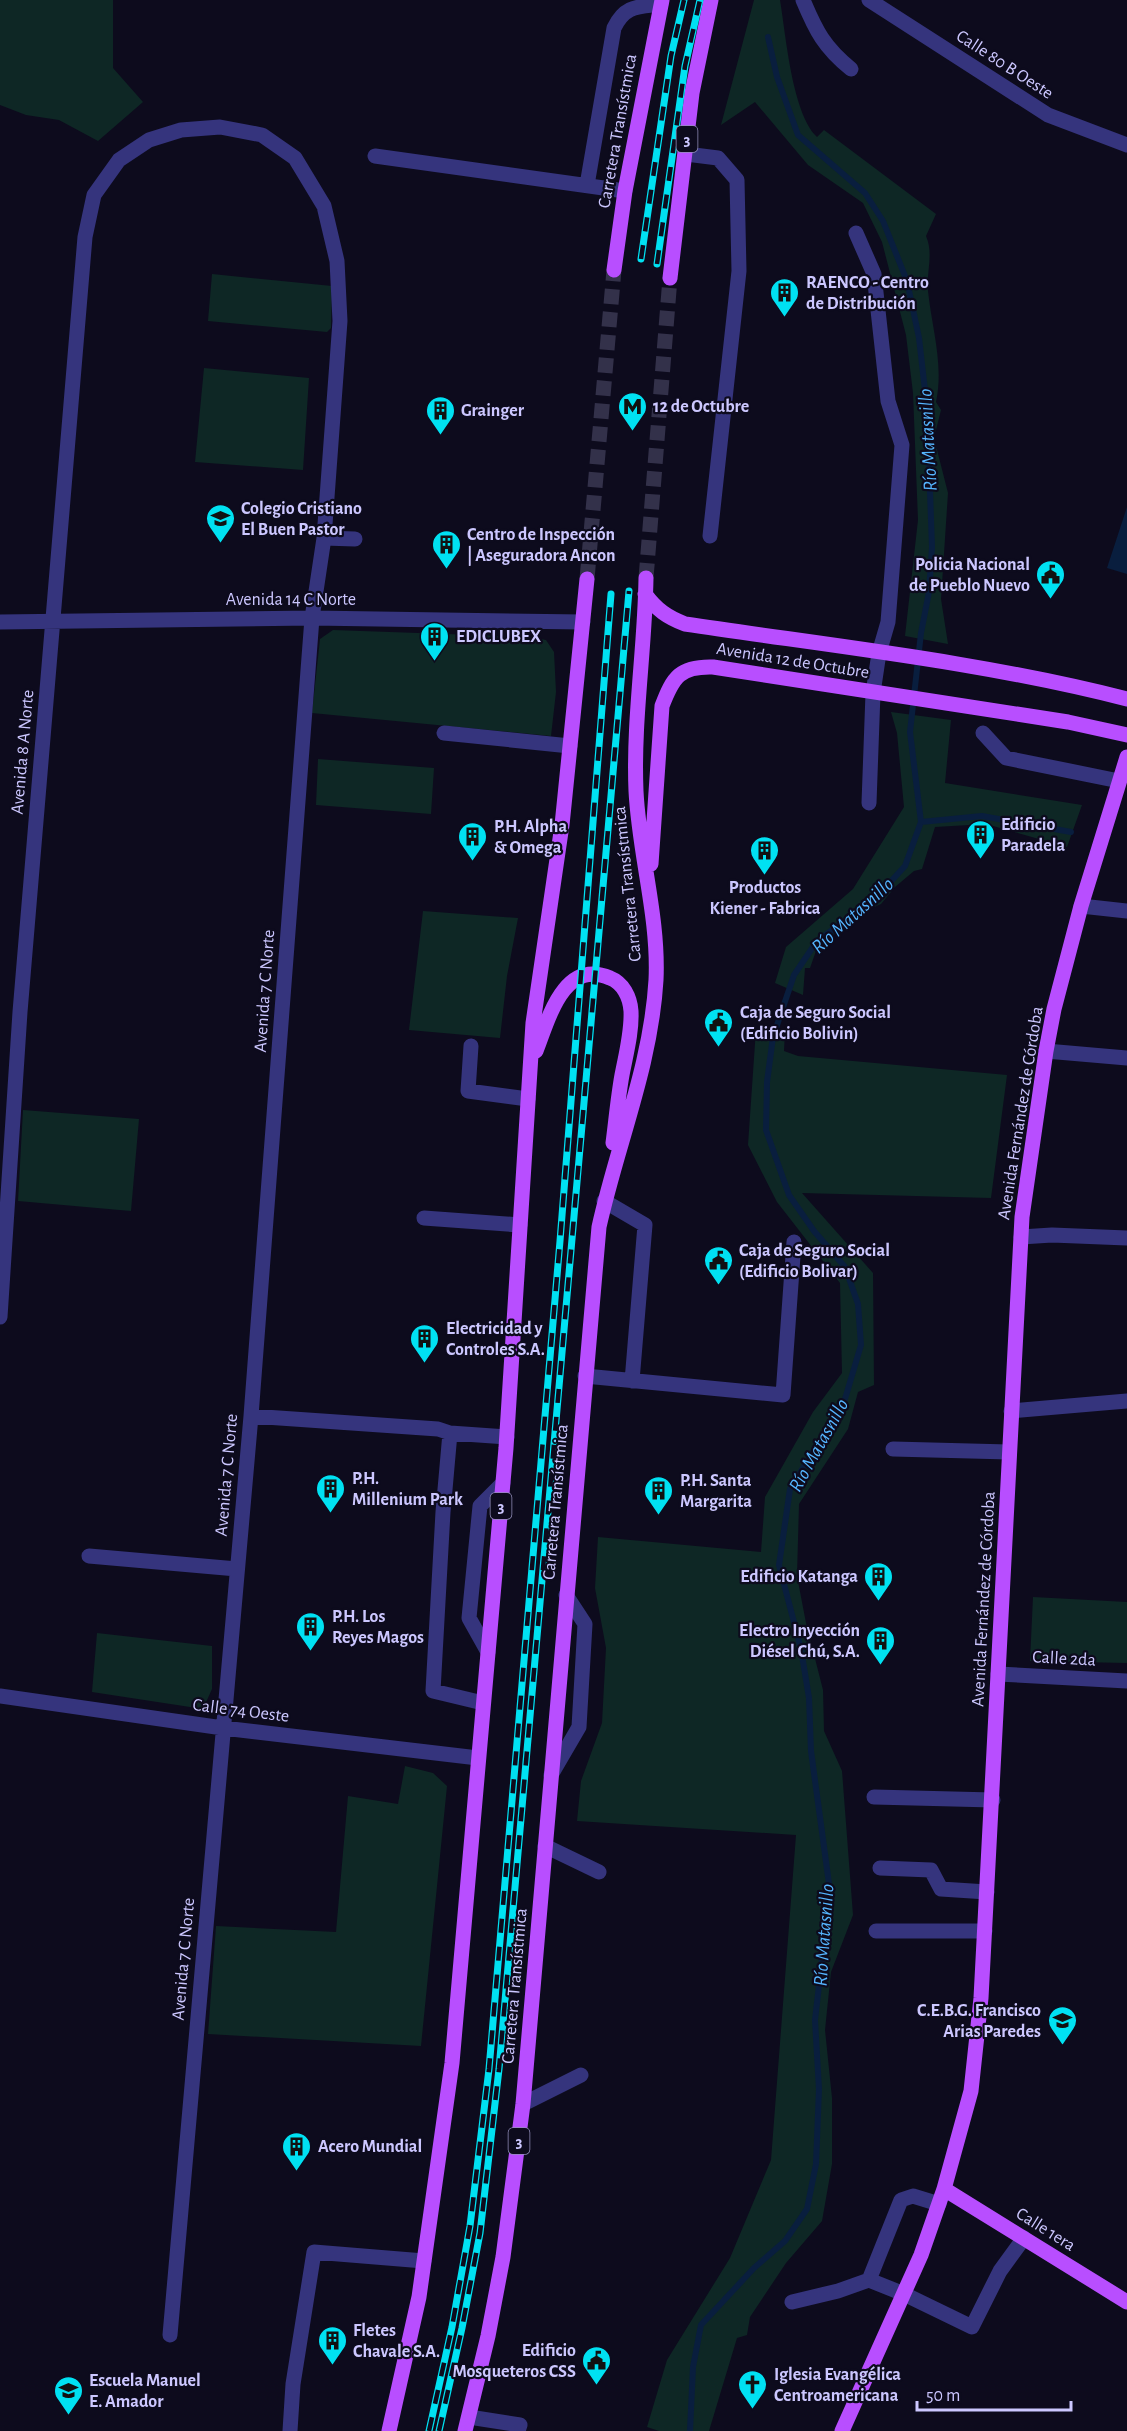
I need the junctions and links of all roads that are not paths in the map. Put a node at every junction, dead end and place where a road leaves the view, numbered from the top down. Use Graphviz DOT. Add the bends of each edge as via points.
graph roads {
  1 [pos="711,0"];
  2 [pos="802,0"];
  3 [pos="869,0"];
  4 [pos="661,2"];
  5 [pos="851,69"];
  6 [pos="1127,145"];
  7 [pos="686,153"];
  8 [pos="375,156"];
  9 [pos="587,185"];
  10 [pos="625,191"];
  11 [pos="856,232"];
  12 [pos="614,270"];
  13 [pos="670,278"];
  14 [pos="710,536"];
  15 [pos="324,538"];
  16 [pos="355,539"];
  17 [pos="646,578"];
  18 [pos="587,579"];
  19 [pos="645,594"];
  20 [pos="312,618"];
  21 [pos="0,622"];
  22 [pos="53,622"];
  23 [pos="583,622"];
  24 [pos="879,653"];
  25 [pos="873,693"];
  26 [pos="1127,699"];
  27 [pos="444,733"];
  28 [pos="983,733"];
  29 [pos="1127,735"];
  30 [pos="570,746"];
  31 [pos="1127,758"];
  32 [pos="1119,781"];
  33 [pos="869,803"];
  34 [pos="649,897"];
  35 [pos="1081,906"];
  36 [pos="1127,911"];
  37 [pos="471,1046"];
  38 [pos="1046,1051"];
  39 [pos="1127,1058"];
  40 [pos="530,1066"];
  41 [pos="528,1099"];
  42 [pos="608,1185"];
  43 [pos="604,1201"];
  44 [pos="424,1218"];
  45 [pos="520,1225"];
  46 [pos="1021,1237"];
  47 [pos="1127,1238"];
  48 [pos="794,1242"];
  49 [pos="0,1317"];
  50 [pos="585,1376"];
  51 [pos="632,1381"];
  52 [pos="1127,1401"];
  53 [pos="1011,1411"];
  54 [pos="251,1416"];
  55 [pos="450,1433"];
  56 [pos="507,1437"];
  57 [pos="893,1449"];
  58 [pos="1009,1452"];
  59 [pos="503,1484"];
  60 [pos="89,1556"];
  61 [pos="237,1569"];
  62 [pos="566,1595"];
  63 [pos="488,1652"];
  64 [pos="999,1674"];
  65 [pos="1127,1681"];
  66 [pos="0,1696"];
  67 [pos="483,1703"];
  68 [pos="223,1728"];
  69 [pos="478,1758"];
  70 [pos="551,1775"];
  71 [pos="874,1797"];
  72 [pos="993,1800"];
  73 [pos="545,1846"];
  74 [pos="880,1868"];
  75 [pos="599,1872"];
  76 [pos="987,1892"];
  77 [pos="876,1931"];
  78 [pos="985,1931"];
  79 [pos="581,2075"];
  80 [pos="523,2104"];
  81 [pos="942,2196"];
  82 [pos="1024,2238"];
  83 [pos="424,2261"];
  84 [pos="869,2280"];
  85 [pos="904,2294"];
  86 [pos="792,2302"];
  87 [pos="1127,2302"];
  88 [pos="170,2335"];
  89 [pos="467,2424"];
  90 [pos="290,2431"];
  91 [pos="389,2431"];
  92 [pos="518,2431"];
  93 [pos="842,2431"];
  1 -- 7 [label="main road, 3" via="692,93"];
  2 -- 5 [label="street" via="830,52"];
  3 -- 6 [label="street, Calle 80 B Oeste" via="1048,115"];
  4 -- 9 [label="street" via="633,8 621,15 614,28"];
  4 -- 10 [label="main road, Carretera Transístmica"];
  7 -- 13 [label="main road, 3"];
  7 -- 14 [label="street" via="718,158 737,180 739,271"];
  8 -- 9 [label="street"];
  9 -- 10 [label="street"];
  10 -- 12 [label="main road, Carretera Transístmica"];
  11 -- 24 [label="street" via="874,274 888,401 902,446 889,613"];
  15 -- 16 [label="street"];
  15 -- 20 [label="street, Avenida 7 C Norte"];
  15 -- 22 [label="street, Avenida 8 A Norte" via="340,321 337,261 324,206 295,158 262,135 220,127 181,130 149,140 118,160 94,195 85,237"];
  17 -- 19 [label="main road, Carretera Transístmica / 3"];
  18 -- 23 [label="main road, 3"];
  19 -- 24 [label="main road, Avenida 12 de Octubre" via="667,617 685,624"];
  19 -- 34 [label="main road, Carretera Transístmica / 3" via="636,771"];
  20 -- 22 [label="street, Avenida 14 C Norte"];
  20 -- 23 [label="street, Avenida 14 C Norte"];
  20 -- 54 [label="street, Avenida 7 C Norte"];
  21 -- 22 [label="street, Avenida 14 C Norte"];
  22 -- 49 [label="street, Avenida 8 A Norte" via="20,1012"];
  23 -- 30 [label="main road, 3"];
  24 -- 25 [label="street"];
  24 -- 26 [label="main road, Avenida 12 de Octubre" via="1075,686"];
  25 -- 29 [label="main road, Avenida 12 de Octubre" via="1068,722"];
  25 -- 33 [label="street"];
  25 -- 34 [label="main road, Avenida 12 de Octubre" via="713,667 698,666 682,672 671,683 662,706"];
  27 -- 30 [label="street"];
  28 -- 32 [label="street" via="1006,758"];
  30 -- 40 [label="main road, 3"];
  31 -- 32 [label="main road, Avenida Fernández de Córdoba"];
  32 -- 35 [label="main road, Avenida Fernández de Córdoba"];
  34 -- 42 [label="main road, Carretera Transístmica / 3" via="655,947 653,1009 642,1072"];
  35 -- 36 [label="street"];
  35 -- 38 [label="main road, Avenida Fernández de Córdoba"];
  37 -- 41 [label="street" via="468,1091"];
  38 -- 39 [label="street"];
  38 -- 46 [label="main road, Avenida Fernández de Córdoba"];
  40 -- 41 [label="main road, 3"];
  40 -- 42 [label="main road" via="555,1003 570,982 595,974 611,978 621,986 628,998 631,1019"];
  41 -- 45 [label="main road, 3"];
  42 -- 43 [label="main road, Carretera Transístmica / 3"];
  43 -- 50 [label="main road, Carretera Transístmica / 3" via="595,1256"];
  43 -- 51 [label="street" via="645,1225"];
  44 -- 45 [label="street"];
  45 -- 56 [label="main road, 3"];
  46 -- 47 [label="street"];
  46 -- 53 [label="main road, Avenida Fernández de Córdoba"];
  48 -- 51 [label="street" via="783,1395"];
  50 -- 51 [label="street"];
  50 -- 62 [label="main road, Carretera Transístmica / 3"];
  52 -- 53 [label="street"];
  53 -- 58 [label="main road, Avenida Fernández de Córdoba"];
  54 -- 55 [label="street"];
  54 -- 61 [label="street, Avenida 7 C Norte"];
  55 -- 56 [label="street"];
  55 -- 67 [label="street" via="433,1691"];
  56 -- 59 [label="main road, 3"];
  57 -- 58 [label="street"];
  58 -- 64 [label="main road, Avenida Fernández de Córdoba"];
  59 -- 63 [label="main road, 3"];
  59 -- 63 [label="street" via="480,1506 469,1618"];
  60 -- 61 [label="street"];
  61 -- 68 [label="street, Avenida 7 C Norte"];
  62 -- 70 [label="main road, Carretera Transístmica / 3"];
  62 -- 70 [label="street" via="585,1624 579,1727"];
  63 -- 67 [label="main road, 3"];
  64 -- 65 [label="street, Calle 2da"];
  64 -- 72 [label="main road, Avenida Fernández de Córdoba"];
  66 -- 68 [label="street, Calle 74 Oeste"];
  67 -- 69 [label="main road, 3"];
  68 -- 69 [label="street, Calle 74 Oeste"];
  68 -- 88 [label="street, Avenida 7 C Norte"];
  69 -- 83 [label="main road, 3" via="453,2063"];
  70 -- 73 [label="main road, Carretera Transístmica / 3"];
  71 -- 72 [label="street"];
  72 -- 76 [label="main road, Avenida Fernández de Córdoba"];
  73 -- 75 [label="street"];
  73 -- 80 [label="main road, Carretera Transístmica / 3"];
  74 -- 76 [label="street" via="931,1870 940,1889"];
  76 -- 78 [label="main road, Avenida Fernández de Córdoba"];
  77 -- 78 [label="street"];
  78 -- 81 [label="main road, Avenida Fernández de Córdoba" via="971,2091"];
  79 -- 80 [label="street"];
  80 -- 89 [label="main road, Carretera Transístmica / 3" via="503,2258"];
  81 -- 82 [label="main road, Calle 1era"];
  81 -- 84 [label="street" via="901,2200"];
  81 -- 85 [label="main road, Avenida Fernández de Córdoba"];
  82 -- 85 [label="street" via="1000,2271 972,2327"];
  82 -- 87 [label="main road, Calle 1era"];
  83 -- 90 [label="street" via="314,2252 293,2384"];
  83 -- 91 [label="main road, 3"];
  84 -- 85 [label="street"];
  84 -- 86 [label="street"];
  85 -- 93 [label="main road, Avenida Fernández de Córdoba"];
  89 -- 92 [label="street" via="520,2426"];
}
